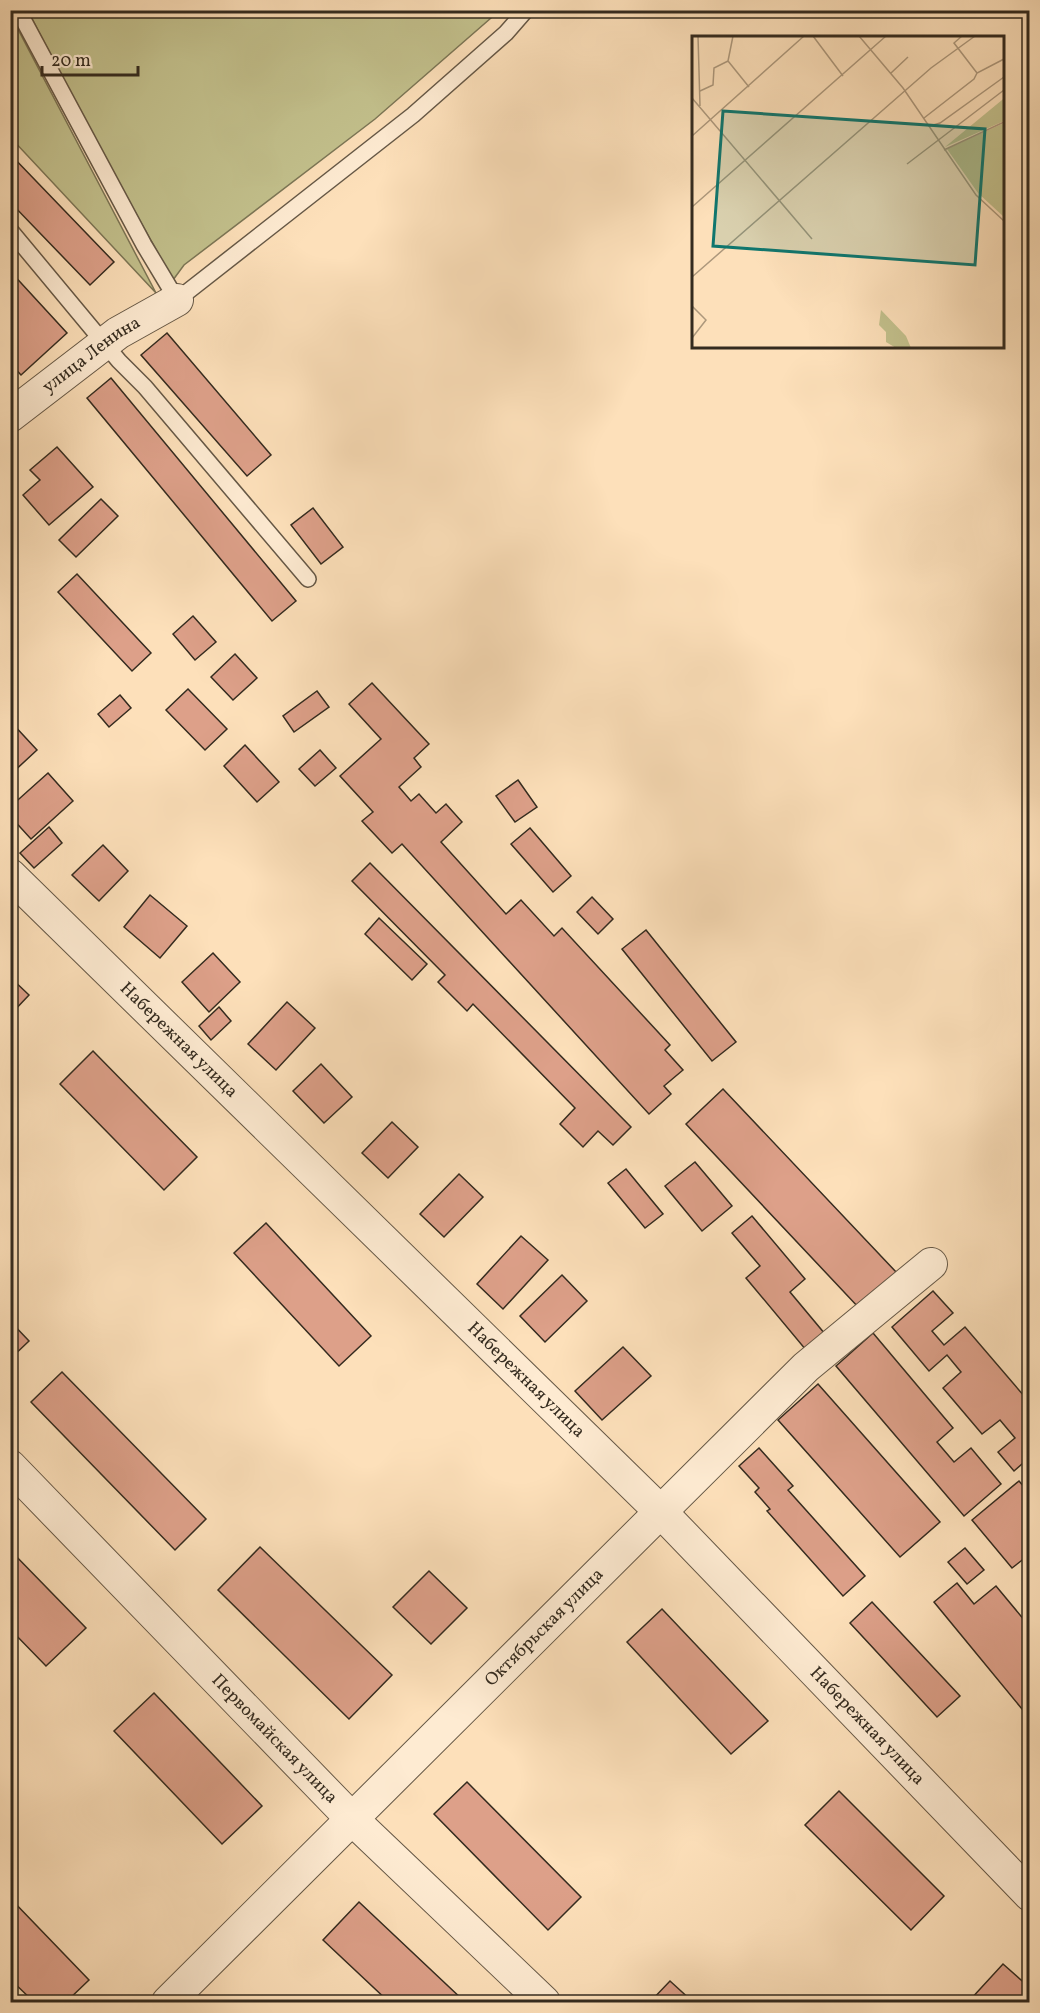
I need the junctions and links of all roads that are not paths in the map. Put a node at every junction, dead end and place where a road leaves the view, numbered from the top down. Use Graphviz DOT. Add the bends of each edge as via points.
graph roads {
  1 [pos="18,10"];
  2 [pos="526,10"];
  3 [pos="10,230"];
  4 [pos="177,300"];
  5 [pos="105,344"];
  6 [pos="10,416"];
  7 [pos="308,579"];
  8 [pos="10,875"];
  9 [pos="931,1264"];
  10 [pos="10,1466"];
  11 [pos="660,1511"];
  12 [pos="352,1819"];
  13 [pos="1029,1895"];
  14 [pos="168,2002"];
  15 [pos="544,2002"];
  1 -- 4 [label="lane"];
  2 -- 4 [label="lane" via="506,33 413,115"];
  3 -- 5 [label="lane"];
  4 -- 5 [label="street, улица Ленина"];
  5 -- 6 [label="street, улица Ленина"];
  5 -- 7 [label="lane"];
  8 -- 11 [label="street, Набережная улица"];
  9 -- 11 [label="street, Октябрьская улица" via="806,1367"];
  10 -- 12 [label="street, Первомайская улица"];
  11 -- 12 [label="street, Октябрьская улица"];
  11 -- 13 [label="street, Набережная улица"];
  12 -- 14 [label="street, Октябрьская улица"];
  12 -- 15 [label="street, Первомайская улица"];
}
